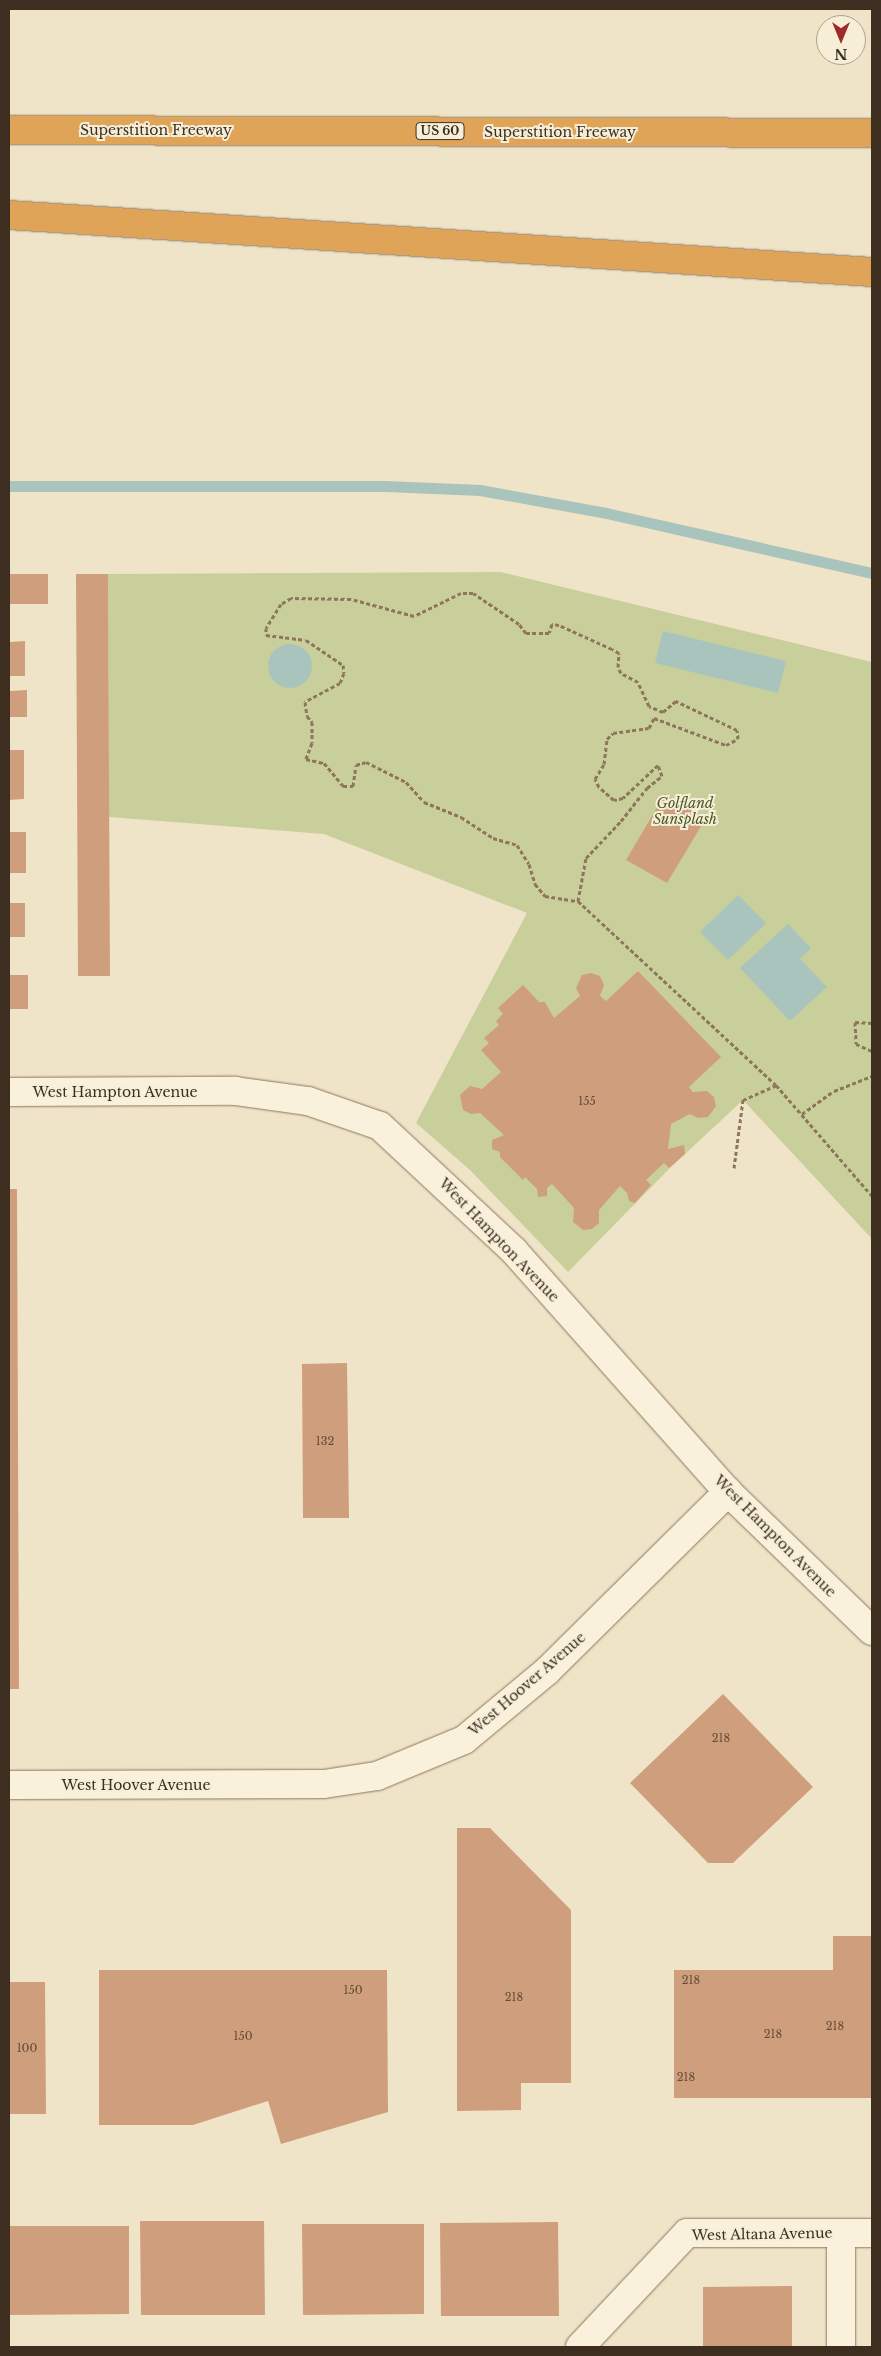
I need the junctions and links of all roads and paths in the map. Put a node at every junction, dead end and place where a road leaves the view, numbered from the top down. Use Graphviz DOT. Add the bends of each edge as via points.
graph roads {
  1 [pos="9,130"];
  2 [pos="872,133"];
  3 [pos="9,215"];
  4 [pos="872,272"];
  5 [pos="578,901"];
  6 [pos="872,1023"];
  7 [pos="872,1050"];
  8 [pos="872,1076"];
  9 [pos="776,1085"];
  10 [pos="9,1092"];
  11 [pos="802,1114"];
  12 [pos="734,1168"];
  13 [pos="872,1196"];
  14 [pos="728,1492"];
  15 [pos="872,1631"];
  16 [pos="9,1785"];
  17 [pos="841,2233"];
  18 [pos="872,2233"];
  19 [pos="580,2347"];
  20 [pos="841,2347"];
  1 -- 2 [label="highway, Superstition Freeway / US 60"];
  3 -- 4 [label="highway"];
  5 -- 5 [label="path" via="586,858 647,788 662,776 658,765 623,798 614,800 599,787 596,779 604,764 607,739 613,733 649,728 654,718 726,745 738,739 737,730 676,701 663,712 649,706 638,682 621,673 619,653 612,648 559,625 552,624 549,633 526,633 519,624 473,593 461,593 414,616 351,599 291,598 281,604 266,628 266,635 306,640 343,665 340,683 305,702 307,716 312,722 312,743 306,759 324,763 343,786 353,786 356,765 366,762 406,782 424,802 461,817 493,838 517,845 529,864 535,884 546,896"];
  5 -- 9 [label="path"];
  6 -- 7 [label="path" via="855,1022 856,1044"];
  8 -- 11 [label="path" via="834,1091"];
  9 -- 11 [label="path"];
  9 -- 12 [label="path" via="743,1100"];
  10 -- 14 [label="street, West Hampton Avenue" via="235,1091 308,1101 380,1126 514,1251"];
  11 -- 13 [label="path"];
  14 -- 15 [label="street, West Hampton Avenue"];
  14 -- 16 [label="street, West Hoover Avenue" via="547,1671 464,1740 377,1776 324,1784"];
  17 -- 18 [label="street, West Altana Avenue"];
  17 -- 19 [label="street, West Altana Avenue" via="687,2233"];
  17 -- 20 [label="street"];
}
